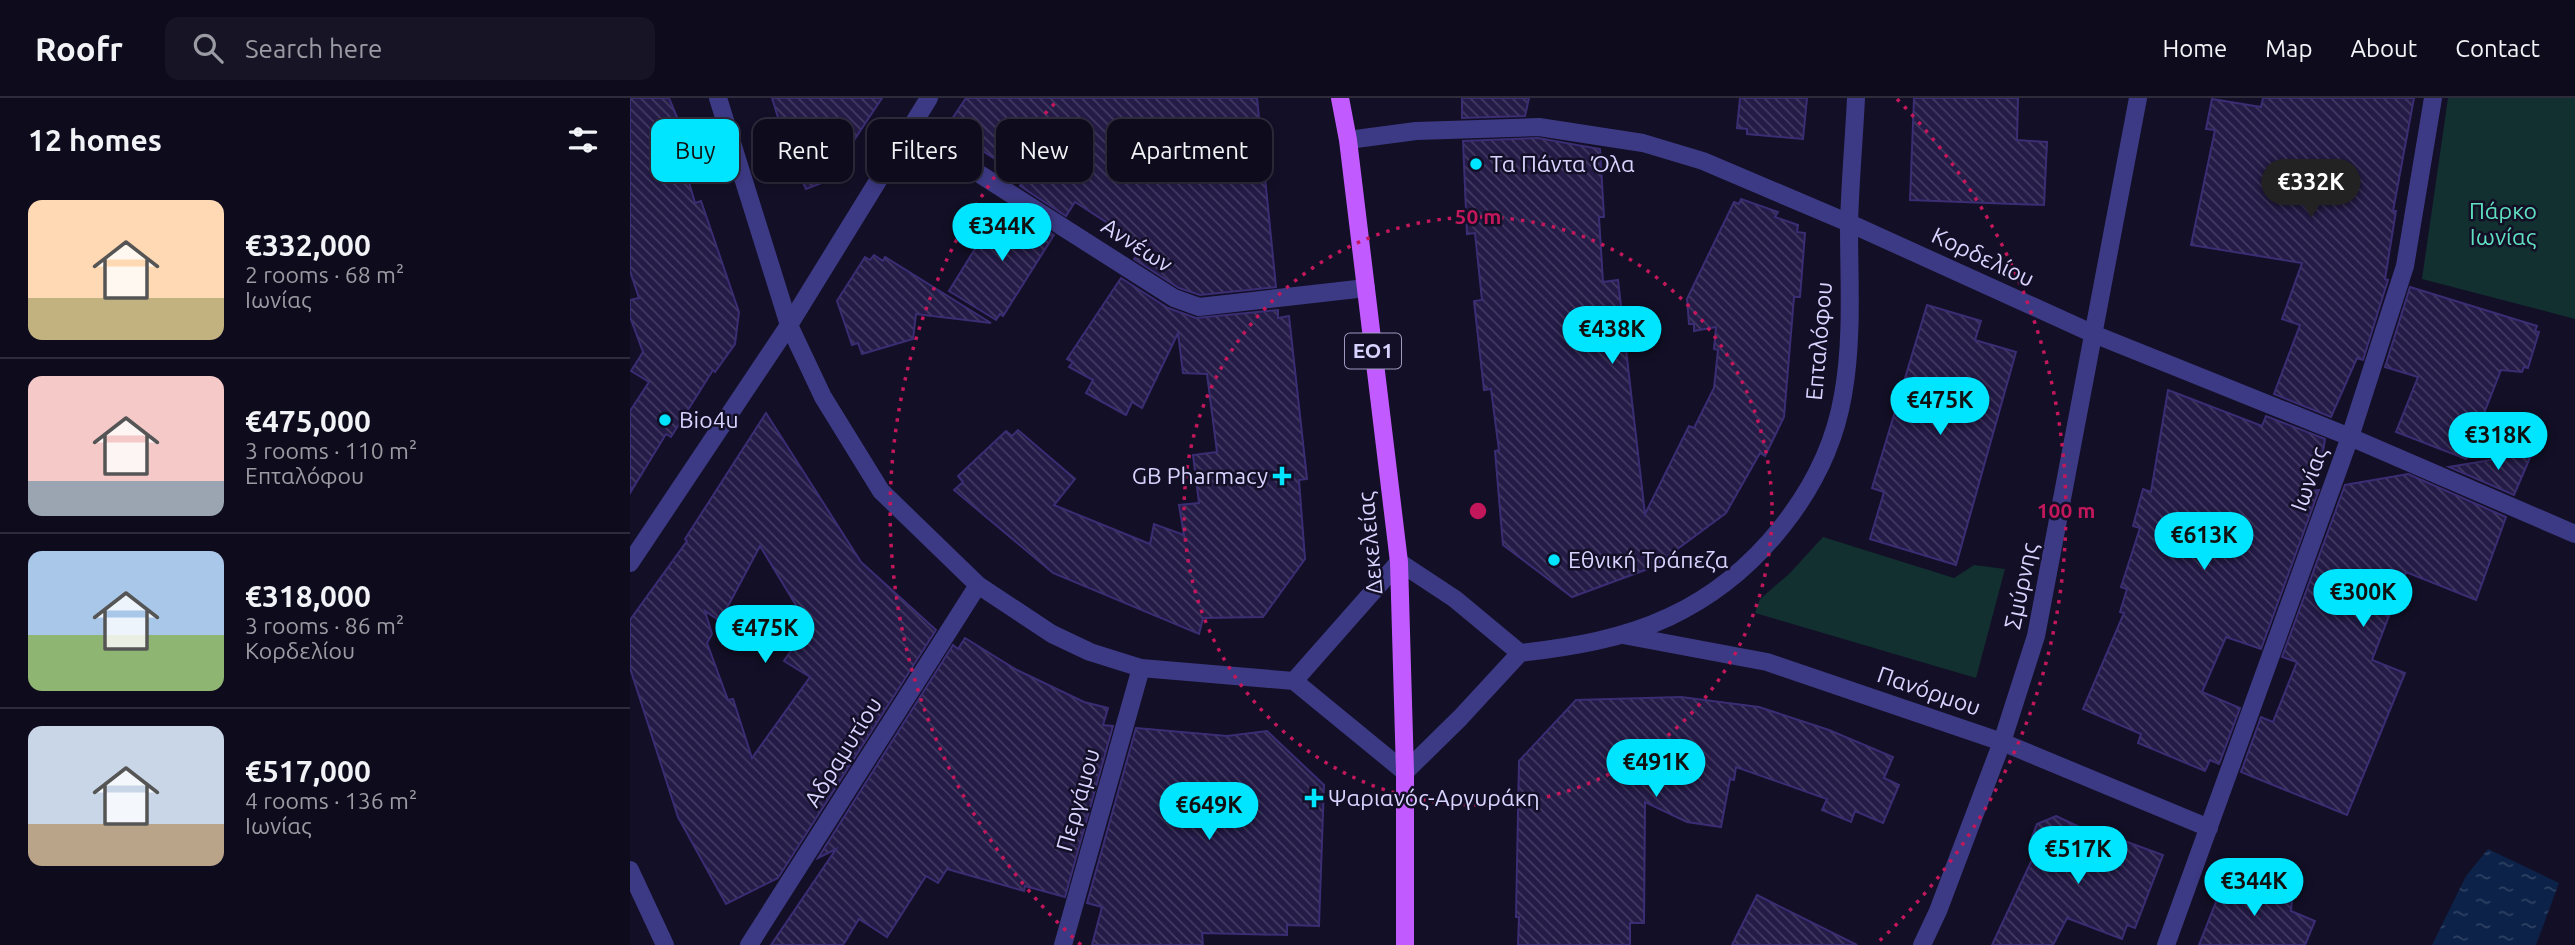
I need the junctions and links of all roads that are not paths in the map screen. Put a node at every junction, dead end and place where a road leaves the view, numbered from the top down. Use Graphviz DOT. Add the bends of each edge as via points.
graph roads {
  1 [pos="718,98"];
  2 [pos="929,98"];
  3 [pos="1340,98"];
  4 [pos="1349,98"];
  5 [pos="1856,98"];
  6 [pos="2138,98"];
  7 [pos="2433,98"];
  8 [pos="915,119"];
  9 [pos="1348,139"];
  10 [pos="982,176"];
  11 [pos="877,182"];
  12 [pos="1849,223"];
  13 [pos="1366,288"];
  14 [pos="789,325"];
  15 [pos="2096,335"];
  16 [pos="2350,437"];
  17 [pos="2575,534"];
  18 [pos="1399,562"];
  19 [pos="630,563"];
  20 [pos="978,585"];
  21 [pos="1623,635"];
  22 [pos="1520,653"];
  23 [pos="1141,668"];
  24 [pos="1294,681"];
  25 [pos="2001,742"];
  26 [pos="1405,772"];
  27 [pos="2209,828"];
  28 [pos="630,870"];
  29 [pos="665,945"];
  30 [pos="750,945"];
  31 [pos="1063,945"];
  32 [pos="1405,945"];
  33 [pos="1922,945"];
  34 [pos="2166,945"];
  1 -- 14 [label="street"];
  2 -- 8 [label="street"];
  3 -- 9 [label="main road, Δεκελείας / ΕΟ1"];
  4 -- 9 [label="main road, Δεκελείας / ΕΟ1"];
  5 -- 12 [label="street, Επταλόφου"];
  6 -- 15 [label="street, Σμύρνης"];
  7 -- 16 [label="street, Ιωνίας" via="2406,266"];
  9 -- 12 [label="street, Κορδελίου" via="1416,131 1539,127 1586,132 1703,160"];
  9 -- 13 [label="main road, Δεκελείας / ΕΟ1"];
  10 -- 13 [label="street, Αννέων" via="1174,298 1199,307"];
  11 -- 14 [label="street"];
  12 -- 15 [label="street, Κορδελίου"];
  12 -- 21 [label="street, Επταλόφου" via="1843,396 1815,481 1757,554 1705,598"];
  13 -- 18 [label="main road, Δεκελείας / ΕΟ1"];
  14 -- 19 [label="street"];
  14 -- 20 [label="street" via="823,397 881,491"];
  15 -- 16 [label="street, Κορδελίου"];
  15 -- 25 [label="street, Σμύρνης" via="2036,636"];
  16 -- 17 [label="street, Κορδελίου"];
  16 -- 27 [label="street, Ιωνίας"];
  18 -- 22 [label="street" via="1455,599"];
  18 -- 24 [label="street"];
  18 -- 26 [label="main road, Δεκελείας / ΕΟ1"];
  20 -- 23 [label="street" via="1052,634"];
  20 -- 30 [label="street, Αδραμυτίου"];
  21 -- 22 [label="street, Επταλόφου"];
  21 -- 25 [label="street, Πανόρμου" via="1767,662"];
  22 -- 26 [label="street"];
  23 -- 24 [label="street"];
  23 -- 31 [label="street, Περγάμου"];
  24 -- 26 [label="street"];
  25 -- 27 [label="street, Πανόρμου"];
  25 -- 33 [label="street, Σμύρνης"];
  26 -- 32 [label="main road, Δεκελείας / ΕΟ1"];
  27 -- 34 [label="street, Ιωνίας"];
  28 -- 29 [label="street"];
}
